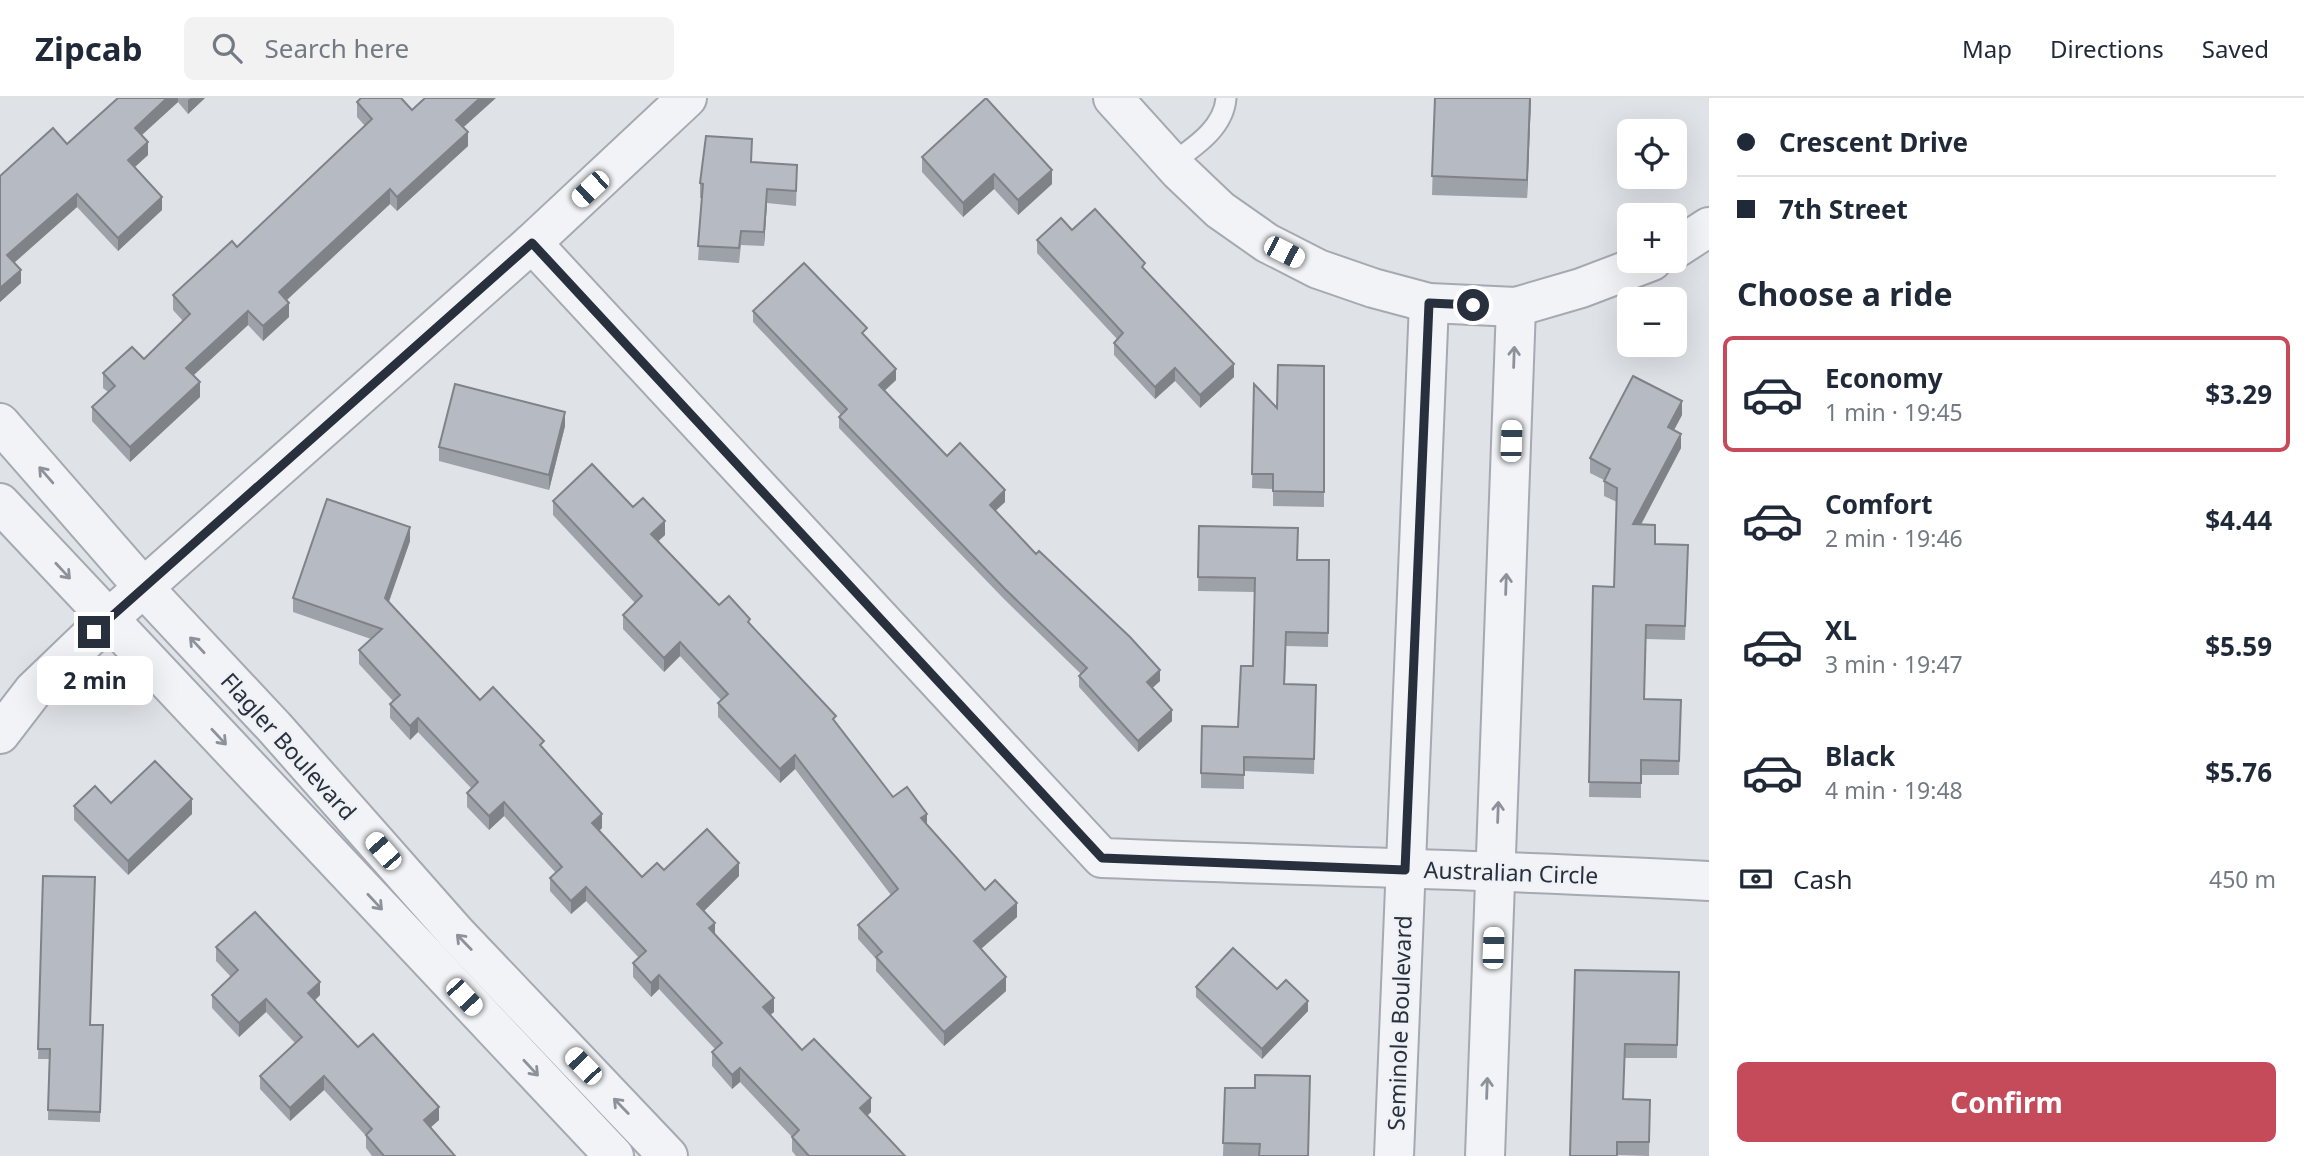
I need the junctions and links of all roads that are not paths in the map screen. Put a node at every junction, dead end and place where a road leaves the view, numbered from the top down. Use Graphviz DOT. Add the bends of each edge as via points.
graph roads {
  1 [pos="687,98"];
  2 [pos="1112,98"];
  3 [pos="1226,98"];
  4 [pos="1172,163"];
  5 [pos="1709,227"];
  6 [pos="1687,241"];
  7 [pos="532,243"];
  8 [pos="1620,273"];
  9 [pos="1429,303"];
  10 [pos="1516,307"];
  11 [pos="0,423"];
  12 [pos="0,503"];
  13 [pos="144,588"];
  14 [pos="108,619"];
  15 [pos="0,734"];
  16 [pos="1405,870"];
  17 [pos="1496,870"];
  18 [pos="1709,881"];
  19 [pos="614,1156"];
  20 [pos="668,1156"];
  21 [pos="1394,1156"];
  22 [pos="1485,1156"];
  1 -- 7 [label="street"];
  2 -- 4 [label="street"];
  3 -- 4 [label="lane" via="1226,107 1206,138"];
  4 -- 9 [label="street" via="1220,210 1267,243 1318,269"];
  5 -- 6 [label="street"];
  7 -- 13 [label="street"];
  7 -- 16 [label="street, Australian Circle" via="1102,858"];
  8 -- 10 [label="street"];
  9 -- 10 [label="street"];
  9 -- 16 [label="street, Seminole Boulevard"];
  17 -- 10 [label="street, one-way"];
  13 -- 11 [label="street, Flagler Boulevard, one-way"];
  12 -- 14 [label="street, Flagler Boulevard, one-way"];
  13 -- 14 [label="street"];
  20 -- 13 [label="street, Flagler Boulevard, one-way" via="456,933"];
  14 -- 15 [label="street" via="33,691"];
  14 -- 19 [label="street, Flagler Boulevard, one-way"];
  16 -- 17 [label="street, Australian Circle"];
  16 -- 21 [label="street, Seminole Boulevard"];
  17 -- 18 [label="street, Australian Circle"];
  22 -- 17 [label="street, one-way"];
}
